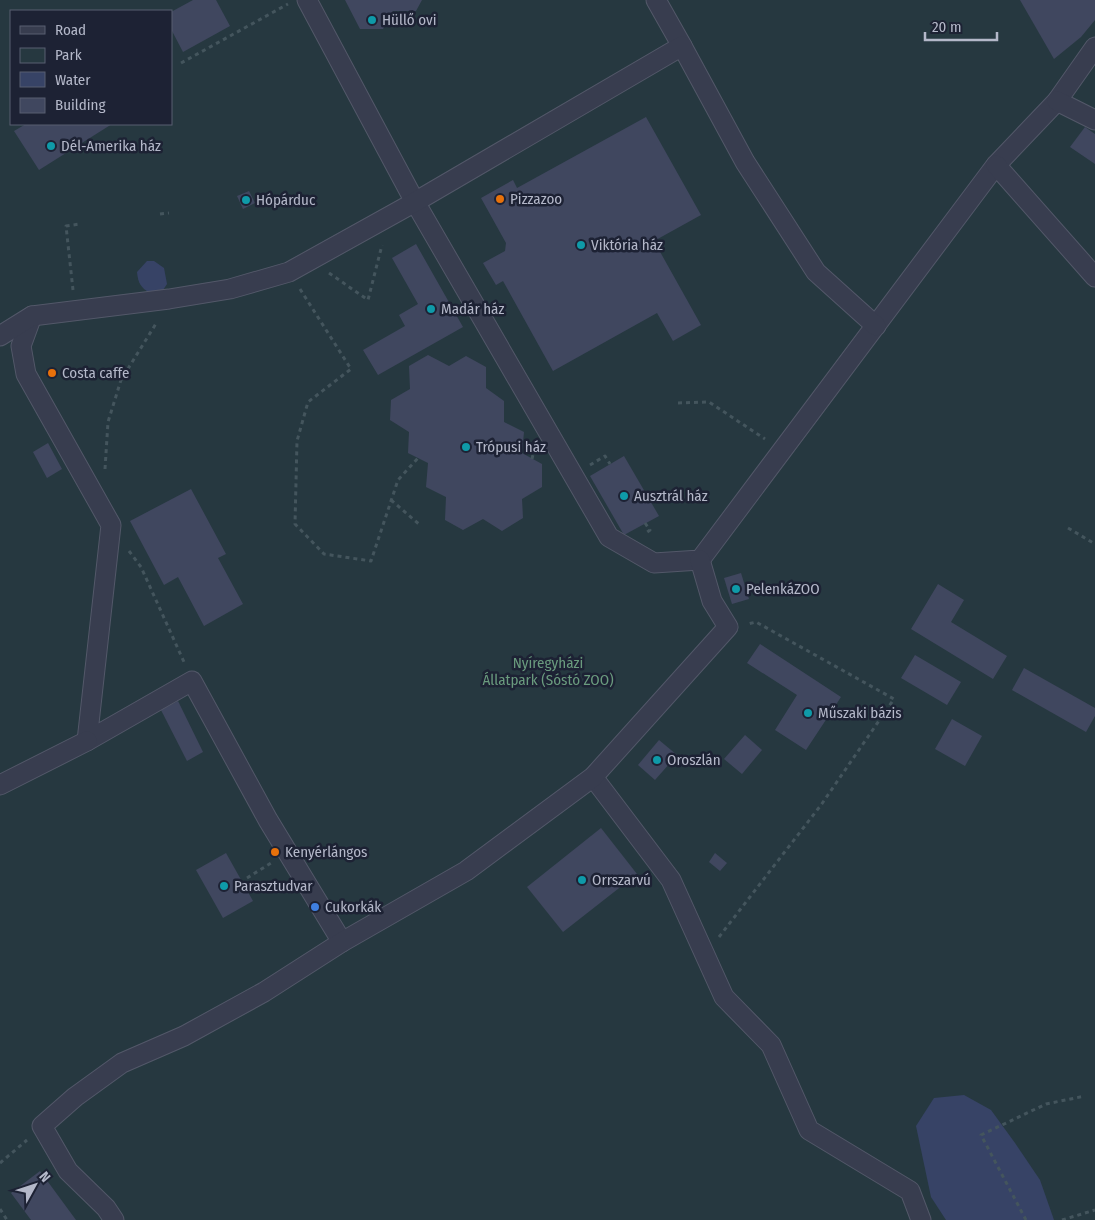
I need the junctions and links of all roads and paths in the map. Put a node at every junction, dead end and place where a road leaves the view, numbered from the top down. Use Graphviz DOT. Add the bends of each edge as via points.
graph roads {
  1 [pos="295,0"];
  2 [pos="307,0"];
  3 [pos="656,0"];
  4 [pos="682,46"];
  5 [pos="1095,47"];
  6 [pos="181,63"];
  7 [pos="1057,101"];
  8 [pos="1095,120"];
  9 [pos="996,166"];
  10 [pos="415,202"];
  11 [pos="169,213"];
  12 [pos="160,214"];
  13 [pos="389,217"];
  14 [pos="80,224"];
  15 [pos="310,260"];
  16 [pos="289,272"];
  17 [pos="1095,277"];
  18 [pos="169,299"];
  19 [pos="75,311"];
  20 [pos="32,316"];
  21 [pos="876,326"];
  22 [pos="0,336"];
  23 [pos="678,403"];
  24 [pos="782,451"];
  25 [pos="418,458"];
  26 [pos="105,473"];
  27 [pos="392,500"];
  28 [pos="110,525"];
  29 [pos="420,525"];
  30 [pos="1068,528"];
  31 [pos="1095,544"];
  32 [pos="700,560"];
  33 [pos="728,627"];
  34 [pos="192,681"];
  35 [pos="87,741"];
  36 [pos="593,776"];
  37 [pos="0,785"];
  38 [pos="342,942"];
  39 [pos="705,955"];
  40 [pos="1085,1096"];
  41 [pos="42,1126"];
  42 [pos="0,1163"];
  43 [pos="0,1209"];
  44 [pos="1095,1210"];
  45 [pos="7,1220"];
  46 [pos="114,1220"];
  47 [pos="921,1220"];
  48 [pos="1026,1220"];
  49 [pos="1062,1220"];
  1 -- 6 [label="path"];
  2 -- 10 [label="street"];
  3 -- 4 [label="street"];
  4 -- 10 [label="street"];
  4 -- 21 [label="street" via="745,162 816,272"];
  5 -- 7 [label="street"];
  7 -- 8 [label="street"];
  7 -- 9 [label="street"];
  9 -- 17 [label="street"];
  9 -- 21 [label="street"];
  10 -- 13 [label="street"];
  10 -- 32 [label="street" via="610,537 654,563"];
  11 -- 12 [label="path"];
  13 -- 15 [label="street"];
  13 -- 15 [label="path" via="368,300"];
  14 -- 19 [label="path" via="66,226"];
  15 -- 16 [label="street"];
  16 -- 18 [label="street" via="230,289"];
  16 -- 27 [label="path" via="350,369 308,402 297,441 295,524 324,554 371,562"];
  18 -- 19 [label="street"];
  18 -- 26 [label="path" via="121,380 108,422"];
  19 -- 20 [label="street"];
  20 -- 22 [label="street"];
  20 -- 28 [label="street" via="21,346 26,374"];
  21 -- 24 [label="street"];
  23 -- 24 [label="path" via="709,402"];
  24 -- 32 [label="street"];
  25 -- 27 [label="path" via="398,480"];
  27 -- 29 [label="path"];
  28 -- 34 [label="path" via="141,567"];
  28 -- 35 [label="street"];
  30 -- 31 [label="path"];
  32 -- 33 [label="street" via="712,601"];
  33 -- 36 [label="street"];
  33 -- 39 [label="path" via="756,622 894,699 821,805"];
  34 -- 35 [label="street"];
  34 -- 38 [label="street" via="268,820"];
  35 -- 37 [label="street"];
  36 -- 38 [label="street" via="466,871"];
  36 -- 39 [label="street" via="671,880"];
  38 -- 41 [label="street" via="264,992 184,1036 122,1063"];
  39 -- 47 [label="street" via="724,997 771,1045 809,1130 910,1191"];
  40 -- 48 [label="path" via="1046,1104 981,1135"];
  41 -- 42 [label="path"];
  41 -- 46 [label="street" via="68,1171"];
  43 -- 45 [label="path"];
  44 -- 49 [label="path"];
}
